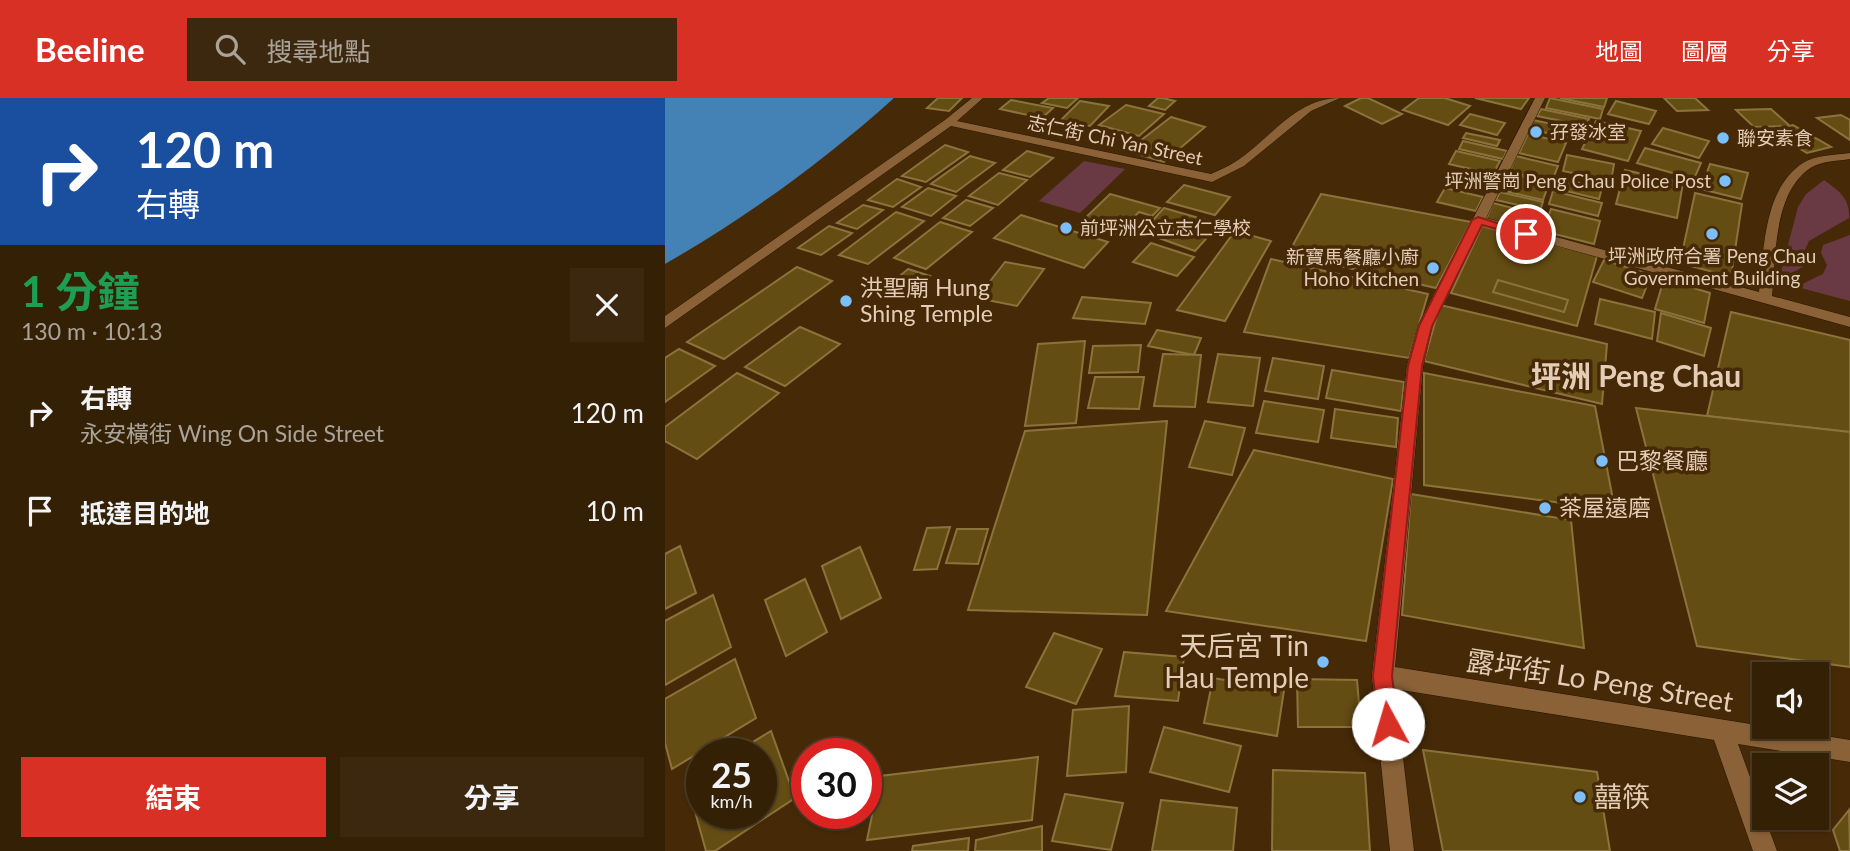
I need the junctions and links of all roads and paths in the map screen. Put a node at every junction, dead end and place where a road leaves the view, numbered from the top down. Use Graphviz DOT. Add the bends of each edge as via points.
graph roads {
  1 [pos="978,98"];
  2 [pos="1335,98"];
  3 [pos="1540,98"];
  4 [pos="949,122"];
  5 [pos="1850,156"];
  6 [pos="1478,220"];
  7 [pos="1765,300"];
  8 [pos="1850,322"];
  9 [pos="665,323"];
  10 [pos="1383,676"];
  11 [pos="1723,731"];
  12 [pos="1850,751"];
  13 [pos="1402,851"];
  14 [pos="1765,851"];
  1 -- 4 [label="street"];
  2 -- 4 [label="street, 志仁街 Chi Yan Street" via="1307,110 1240,164 1212,178"];
  3 -- 6 [label="street"];
  4 -- 9 [label="street"];
  5 -- 7 [label="street" via="1814,162 1793,177 1778,202"];
  6 -- 7 [label="street"];
  6 -- 10 [label="street" via="1425,326 1415,366"];
  7 -- 8 [label="street"];
  10 -- 11 [label="street, 露坪街 Lo Peng Street"];
  10 -- 13 [label="street"];
  11 -- 12 [label="street, 露坪街 Lo Peng Street"];
  11 -- 14 [label="street"];
}
